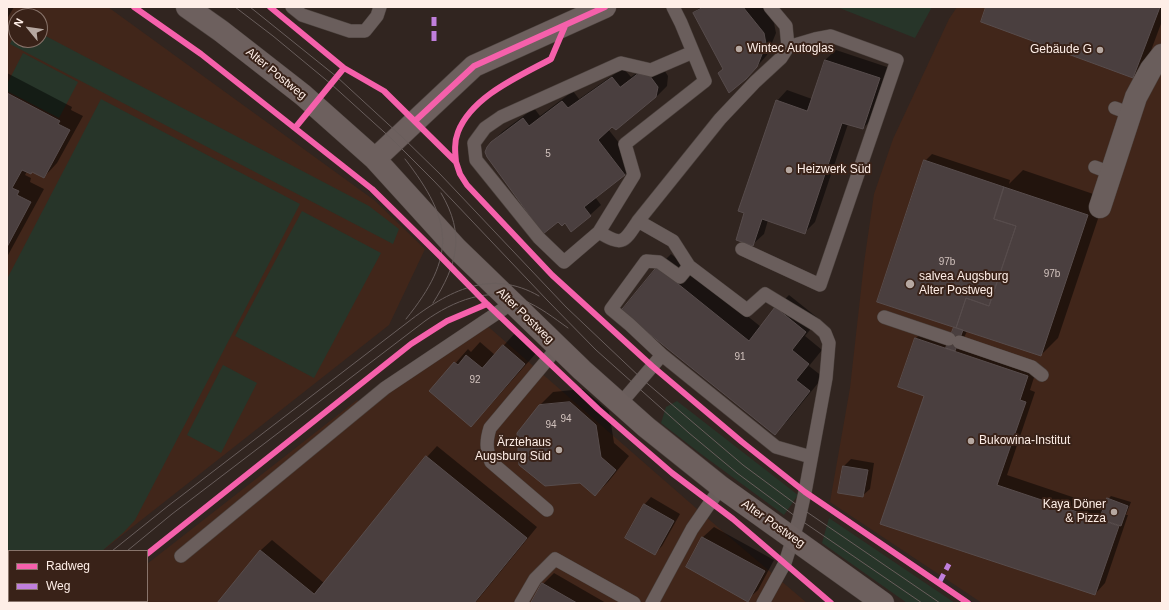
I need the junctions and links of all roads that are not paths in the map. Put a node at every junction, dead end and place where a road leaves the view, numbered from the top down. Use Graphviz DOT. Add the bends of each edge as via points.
graph roads {
  1 [pos="187,7"];
  2 [pos="292,7"];
  3 [pos="380,7"];
  4 [pos="604,7"];
  5 [pos="673,7"];
  6 [pos="770,7"];
  7 [pos="788,47"];
  8 [pos="693,52"];
  9 [pos="1162,55"];
  10 [pos="375,158"];
  11 [pos="1100,207"];
  12 [pos="638,221"];
  13 [pos="599,232"];
  14 [pos="742,249"];
  15 [pos="689,266"];
  16 [pos="512,303"];
  17 [pos="884,317"];
  18 [pos="558,347"];
  19 [pos="662,355"];
  20 [pos="1042,375"];
  21 [pos="620,404"];
  22 [pos="811,457"];
  23 [pos="721,487"];
  24 [pos="548,510"];
  25 [pos="794,538"];
  26 [pos="181,556"];
  27 [pos="873,600"];
  28 [pos="521,603"];
  29 [pos="634,603"];
  30 [pos="652,603"];
  31 [pos="763,603"];
  1 -- 10 [label="street, Alter Postweg" via="303,95"];
  2 -- 3 [label="lane" via="302,14 350,31 365,30"];
  4 -- 10 [label="street" via="474,66"];
  5 -- 8 [label="lane"];
  6 -- 7 [label="lane" via="786,26"];
  7 -- 12 [label="lane" via="781,58 720,119"];
  7 -- 14 [label="lane" via="831,36 897,60 820,285"];
  8 -- 13 [label="lane" via="705,81 625,144 634,175"];
  8 -- 13 [label="lane" via="651,70 621,62 501,117 484,128 474,143 476,160 539,238 564,262"];
  9 -- 11 [label="street" via="1123,111 1103,170"];
  10 -- 16 [label="street, Alter Postweg" via="456,248"];
  12 -- 13 [label="lane" via="626,238 619,241"];
  12 -- 15 [label="lane" via="673,241"];
  15 -- 19 [label="lane" via="680,277 658,262 646,261 611,309"];
  15 -- 22 [label="lane" via="747,310 765,294 807,319 825,334 829,343 826,378"];
  16 -- 18 [label="street, Alter Postweg"];
  16 -- 26 [label="lane" via="385,388"];
  17 -- 20 [label="lane" via="1032,367"];
  18 -- 21 [label="street, Alter Postweg"];
  18 -- 24 [label="lane" via="490,428 486,440 491,462"];
  19 -- 21 [label="lane"];
  19 -- 22 [label="lane" via="776,447"];
  21 -- 23 [label="street, Alter Postweg"];
  22 -- 25 [label="lane"];
  23 -- 25 [label="street, Alter Postweg"];
  23 -- 30 [label="lane" via="692,529"];
  25 -- 27 [label="street, Alter Postweg"];
  25 -- 31 [label="lane" via="785,563"];
  28 -- 29 [label="lane" via="535,579 555,559"];
}
